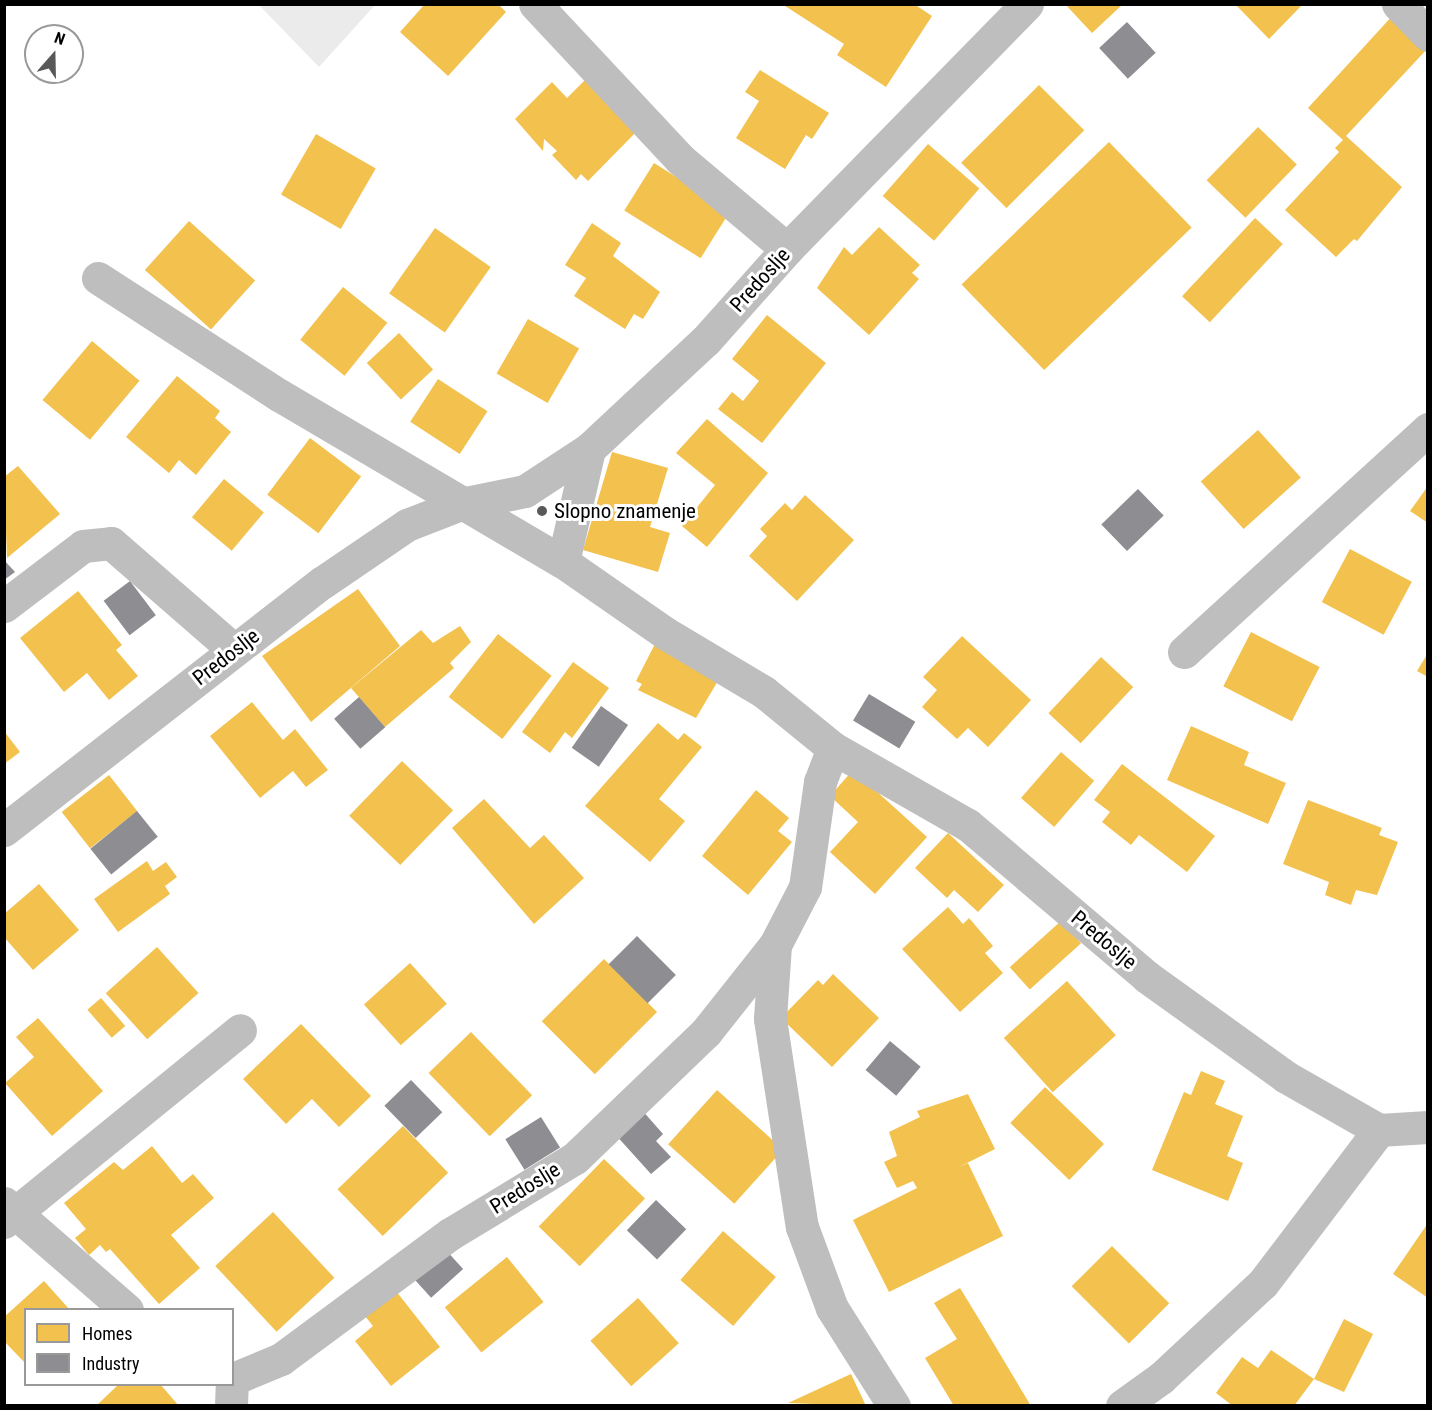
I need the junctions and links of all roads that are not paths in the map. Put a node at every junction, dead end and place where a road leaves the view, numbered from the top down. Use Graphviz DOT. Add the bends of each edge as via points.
graph roads {
  1 [pos="535,4"];
  2 [pos="1027,4"];
  3 [pos="1398,4"];
  4 [pos="1428,35"];
  5 [pos="787,249"];
  6 [pos="98,278"];
  7 [pos="1428,429"];
  8 [pos="589,449"];
  9 [pos="461,504"];
  10 [pos="563,562"];
  11 [pos="4,606"];
  12 [pos="234,650"];
  13 [pos="1184,652"];
  14 [pos="833,748"];
  15 [pos="4,830"];
  16 [pos="775,945"];
  17 [pos="240,1030"];
  18 [pos="1428,1127"];
  19 [pos="1379,1130"];
  20 [pos="8,1212"];
  21 [pos="125,1308"];
  22 [pos="234,1379"];
  23 [pos="232,1386"];
  24 [pos="231,1406"];
  25 [pos="894,1406"];
  26 [pos="1122,1406"];
  1 -- 5 [label="street" via="680,159"];
  2 -- 5 [label="street, Predoslje"];
  3 -- 4 [label="street"];
  5 -- 8 [label="street, Predoslje" via="706,340"];
  6 -- 9 [label="street, Predoslje"];
  7 -- 13 [label="street"];
  8 -- 9 [label="street, Predoslje" via="525,491"];
  8 -- 10 [label="street"];
  9 -- 10 [label="street, Predoslje"];
  9 -- 12 [label="street, Predoslje" via="407,525"];
  10 -- 14 [label="street, Predoslje" via="665,633 764,692"];
  11 -- 12 [label="street" via="83,546 111,543"];
  12 -- 15 [label="street, Predoslje"];
  14 -- 16 [label="street, Predoslje" via="820,782 805,886"];
  14 -- 19 [label="street, Predoslje" via="968,825 1147,976 1287,1077"];
  16 -- 22 [label="street, Predoslje" via="706,1032 575,1158 450,1234 281,1359"];
  16 -- 25 [label="street, Predoslje" via="770,1019 802,1227 832,1308"];
  17 -- 20 [label="street"];
  18 -- 19 [label="street"];
  19 -- 26 [label="street" via="1263,1283 1161,1378"];
  20 -- 21 [label="street"];
  23 -- 24 [label="street"];
}
